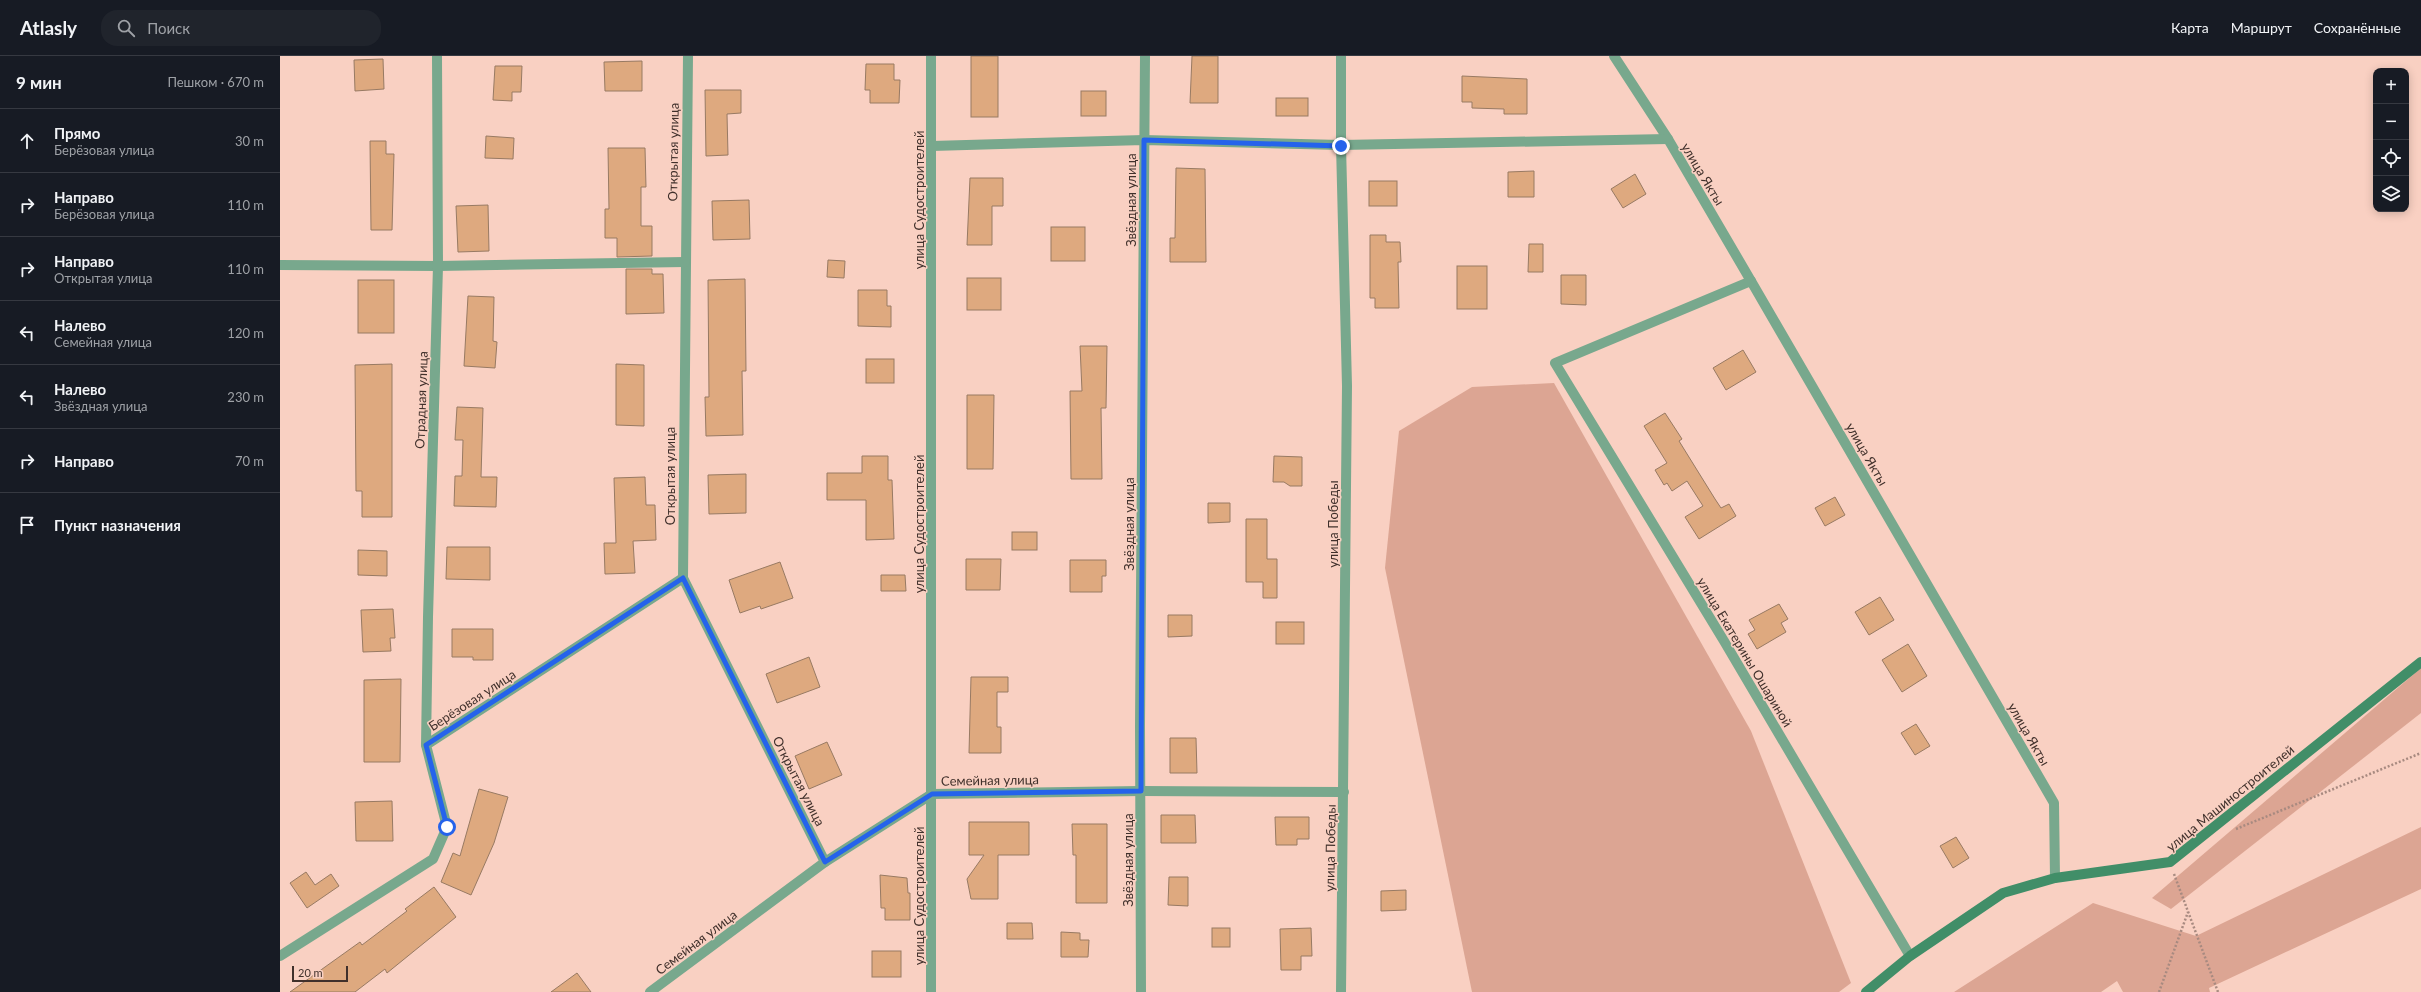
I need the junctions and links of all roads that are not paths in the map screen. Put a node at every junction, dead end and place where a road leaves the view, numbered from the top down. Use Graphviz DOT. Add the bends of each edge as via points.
graph roads {
  1 [pos="437,56"];
  2 [pos="688,56"];
  3 [pos="931,56"];
  4 [pos="1145,56"];
  5 [pos="1341,56"];
  6 [pos="1614,56"];
  7 [pos="1668,139"];
  8 [pos="1144,140"];
  9 [pos="932,146"];
  10 [pos="1341,146"];
  11 [pos="685,262"];
  12 [pos="280,266"];
  13 [pos="438,266"];
  14 [pos="1752,281"];
  15 [pos="683,578"];
  16 [pos="2421,662"];
  17 [pos="426,745"];
  18 [pos="1141,791"];
  19 [pos="1344,792"];
  20 [pos="932,794"];
  21 [pos="825,862"];
  22 [pos="2055,878"];
  23 [pos="280,956"];
  24 [pos="1910,956"];
  25 [pos="650,992"];
  26 [pos="931,992"];
  27 [pos="1141,992"];
  28 [pos="1341,992"];
  29 [pos="1866,992"];
  1 -- 13 [label="street, Отрадная улица"];
  2 -- 11 [label="street, Открытая улица"];
  3 -- 9 [label="street, улица Судостроителей"];
  4 -- 8 [label="street, Звёздная улица"];
  5 -- 10 [label="street, улица Победы"];
  6 -- 7 [label="street, улица Якты"];
  7 -- 10 [label="street"];
  7 -- 14 [label="street, улица Якты"];
  8 -- 9 [label="street"];
  8 -- 10 [label="street"];
  8 -- 18 [label="street, Звёздная улица"];
  9 -- 20 [label="street, улица Судостроителей"];
  10 -- 19 [label="street, улица Победы" via="1347,386"];
  11 -- 13 [label="street"];
  11 -- 15 [label="street, Открытая улица"];
  12 -- 13 [label="street"];
  13 -- 17 [label="street, Отрадная улица"];
  14 -- 22 [label="street, улица Якты" via="2054,803"];
  14 -- 24 [label="street, улица Екатерины Ошариной" via="1555,363 1724,641"];
  15 -- 17 [label="street, Берёзовая улица"];
  15 -- 21 [label="street, Открытая улица"];
  16 -- 22 [label="street, улица Машиностроителей" via="2170,862"];
  17 -- 23 [label="street, Берёзовая улица" via="447,827 433,859"];
  18 -- 19 [label="street, Семейная улица"];
  18 -- 20 [label="street, Семейная улица"];
  18 -- 27 [label="street, Звёздная улица"];
  19 -- 28 [label="street, улица Победы"];
  20 -- 21 [label="street, Семейная улица"];
  20 -- 26 [label="street, улица Судостроителей"];
  21 -- 25 [label="street, Семейная улица"];
  22 -- 24 [label="street, улица Машиностроителей" via="2003,893"];
  24 -- 29 [label="street, улица Машиностроителей"];
}
